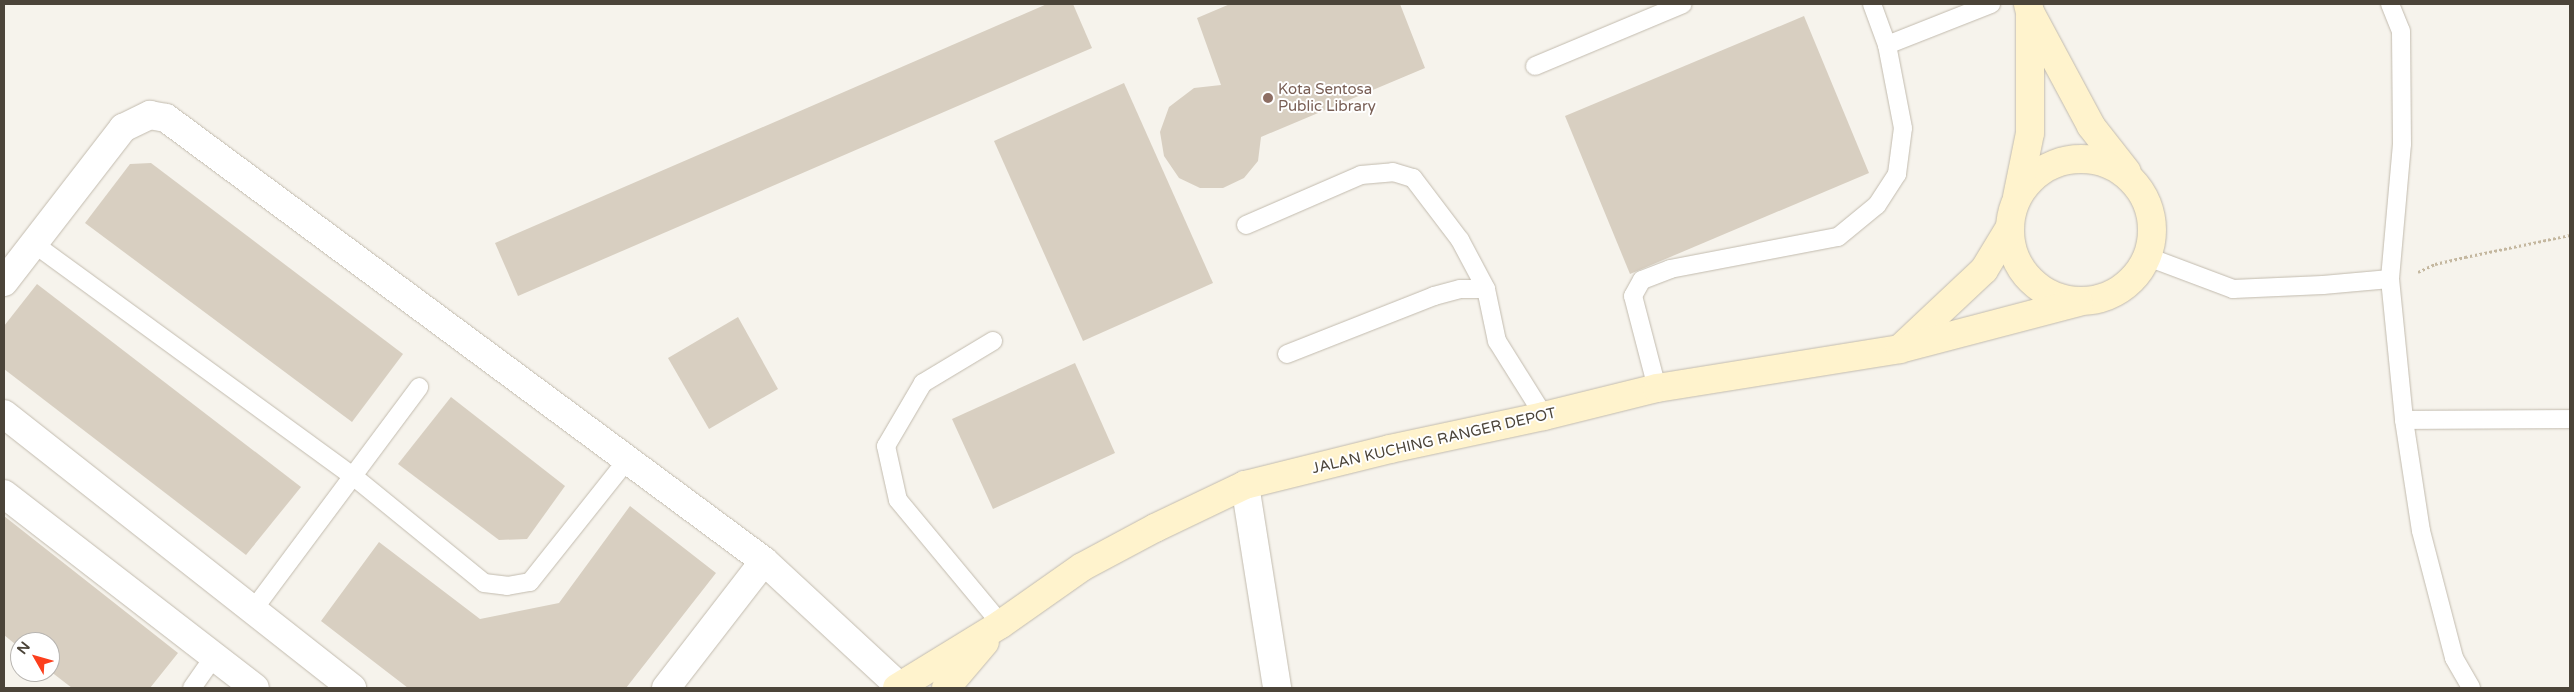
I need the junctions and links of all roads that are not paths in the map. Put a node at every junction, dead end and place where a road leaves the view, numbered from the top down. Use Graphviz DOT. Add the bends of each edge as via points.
graph roads {
  1 [pos="1683,4"];
  2 [pos="1872,4"];
  3 [pos="1991,4"];
  4 [pos="2390,4"];
  5 [pos="2029,8"];
  6 [pos="1886,45"];
  7 [pos="1535,66"];
  8 [pos="2139,186"];
  9 [pos="2017,198"];
  10 [pos="1246,225"];
  11 [pos="2010,228"];
  12 [pos="34,243"];
  13 [pos="2148,257"];
  14 [pos="2390,278"];
  15 [pos="4,282"];
  16 [pos="1486,290"];
  17 [pos="2079,302"];
  18 [pos="993,341"];
  19 [pos="1900,349"];
  20 [pos="1287,354"];
  21 [pos="419,387"];
  22 [pos="1657,388"];
  23 [pos="4,414"];
  24 [pos="1544,416"];
  25 [pos="2404,420"];
  26 [pos="2570,420"];
  27 [pos="628,460"];
  28 [pos="353,476"];
  29 [pos="1245,485"];
  30 [pos="4,494"];
  31 [pos="764,561"];
  32 [pos="253,610"];
  33 [pos="1001,624"];
  34 [pos="214,657"];
  35 [pos="192,688"];
  36 [pos="256,688"];
  37 [pos="352,688"];
  38 [pos="666,688"];
  39 [pos="899,688"];
  40 [pos="946,688"];
  41 [pos="1277,688"];
  42 [pos="2471,688"];
  1 -- 7 [label="lane"];
  2 -- 6 [label="lane"];
  3 -- 6 [label="lane"];
  4 -- 14 [label="lane" via="2401,31 2402,134"];
  5 -- 8 [label="street" via="2091,126"];
  5 -- 9 [label="street" via="2030,133"];
  6 -- 22 [label="lane" via="1904,128 1897,174 1877,205 1838,237 1670,269 1642,280 1632,296"];
  8 -- 9 [label="street" via="2121,170 2099,160 2068,159 2040,171"];
  8 -- 13 [label="street" via="2150,208 2153,229"];
  9 -- 11 [label="street"];
  10 -- 16 [label="lane" via="1361,175 1393,172 1413,178 1460,240"];
  11 -- 17 [label="street" via="2011,244 2021,269 2039,288 2056,297"];
  11 -- 19 [label="street" via="1984,270"];
  12 -- 15 [label="street"];
  12 -- 27 [label="street" via="123,128 150,115 166,118"];
  12 -- 28 [label="lane"];
  13 -- 14 [label="lane" via="2234,289"];
  13 -- 17 [label="street" via="2125,286 2098,299"];
  14 -- 25 [label="lane"];
  16 -- 20 [label="lane" via="1460,288 1434,296"];
  16 -- 24 [label="lane" via="1497,341"];
  17 -- 19 [label="street, JALAN KUCHING RANGER DEPOT"];
  18 -- 33 [label="lane" via="923,383 886,446 898,500"];
  19 -- 22 [label="street, JALAN KUCHING RANGER DEPOT"];
  21 -- 28 [label="lane"];
  22 -- 24 [label="street, JALAN KUCHING RANGER DEPOT"];
  23 -- 32 [label="street"];
  24 -- 29 [label="street, JALAN KUCHING RANGER DEPOT"];
  25 -- 26 [label="lane"];
  25 -- 42 [label="lane" via="2421,531 2454,658"];
  27 -- 28 [label="lane" via="530,582 507,586 484,583"];
  27 -- 31 [label="street"];
  28 -- 32 [label="lane"];
  29 -- 33 [label="street, JALAN KUCHING RANGER DEPOT" via="1082,567"];
  29 -- 41 [label="street"];
  30 -- 34 [label="street"];
  31 -- 38 [label="street"];
  31 -- 39 [label="street"];
  32 -- 37 [label="street"];
  33 -- 39 [label="street, JALAN KUCHING RANGER DEPOT"];
  33 -- 40 [label="street, JALAN KUCHING RANGER DEPOT"];
  34 -- 35 [label="lane"];
  34 -- 36 [label="street"];
}
